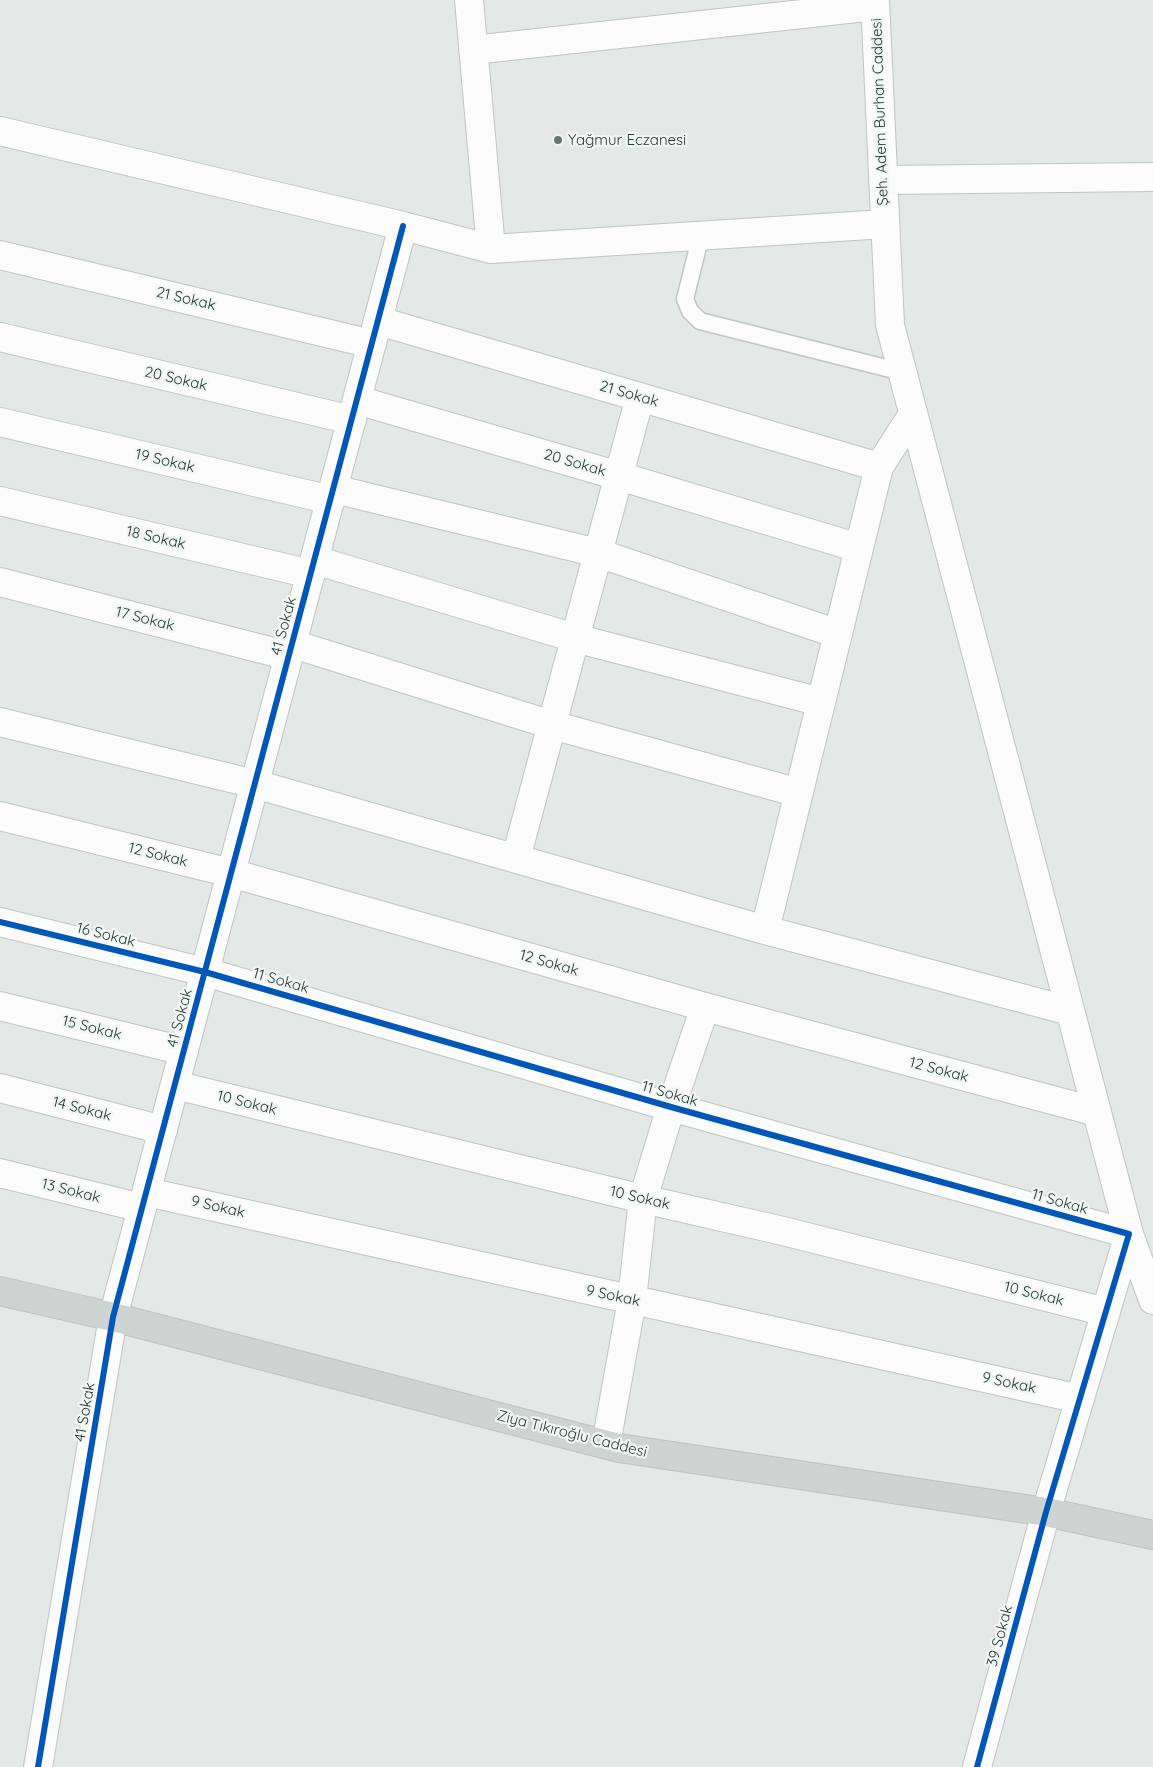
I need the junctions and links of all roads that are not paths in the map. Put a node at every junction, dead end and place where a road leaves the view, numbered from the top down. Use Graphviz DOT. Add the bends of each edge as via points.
graph roads {
  1 [pos="466,1"];
  2 [pos="875,3"];
  3 [pos="474,50"];
  4 [pos="0,131"];
  5 [pos="1153,177"];
  6 [pos="883,180"];
  7 [pos="884,224"];
  8 [pos="404,226"];
  9 [pos="701,235"];
  10 [pos="491,248"];
  11 [pos="0,255"];
  12 [pos="375,332"];
  13 [pos="0,337"];
  14 [pos="902,372"];
  15 [pos="640,397"];
  16 [pos="355,410"];
  17 [pos="913,414"];
  18 [pos="0,422"];
  19 [pos="879,467"];
  20 [pos="619,476"];
  21 [pos="332,494"];
  22 [pos="0,501"];
  23 [pos="859,548"];
  24 [pos="598,553"];
  25 [pos="313,567"];
  26 [pos="0,582"];
  27 [pos="838,634"];
  28 [pos="575,638"];
  29 [pos="291,649"];
  30 [pos="821,702"];
  31 [pos="0,722"];
  32 [pos="552,725"];
  33 [pos="255,784"];
  34 [pos="798,794"];
  35 [pos="0,816"];
  36 [pos="516,858"];
  37 [pos="231,874"];
  38 [pos="0,922"];
  39 [pos="765,930"];
  40 [pos="205,972"];
  41 [pos="0,1006"];
  42 [pos="705,1007"];
  43 [pos="1070,1011"];
  44 [pos="184,1051"];
  45 [pos="175,1085"];
  46 [pos="0,1088"];
  47 [pos="670,1107"];
  48 [pos="1096,1112"];
  49 [pos="163,1130"];
  50 [pos="0,1173"];
  51 [pos="643,1199"];
  52 [pos="145,1200"];
  53 [pos="1129,1234"];
  54 [pos="0,1291"];
  55 [pos="632,1300"];
  56 [pos="1153,1300"];
  57 [pos="1106,1312"];
  58 [pos="113,1317"];
  59 [pos="1080,1398"];
  60 [pos="606,1444"];
  61 [pos="1046,1512"];
  62 [pos="1153,1536"];
  63 [pos="38,1767"];
  64 [pos="978,1767"];
  1 -- 3 [label="street"];
  2 -- 3 [label="street"];
  2 -- 6 [label="street, Şeh. Adem Burhan Caddesi"];
  3 -- 10 [label="street"];
  4 -- 8 [label="street"];
  5 -- 6 [label="street"];
  6 -- 7 [label="street, Şeh. Adem Burhan Caddesi"];
  7 -- 9 [label="street"];
  7 -- 14 [label="street, Şeh. Adem Burhan Caddesi" via="890,325"];
  8 -- 10 [label="street"];
  8 -- 12 [label="street, 41 Sokak"];
  9 -- 10 [label="street"];
  9 -- 14 [label="lane" via="685,298 690,311 700,321"];
  11 -- 12 [label="street, 21 Sokak"];
  12 -- 15 [label="street, 21 Sokak"];
  12 -- 16 [label="street, 41 Sokak"];
  13 -- 16 [label="street, 20 Sokak"];
  14 -- 17 [label="street, Şeh. Adem Burhan Caddesi"];
  15 -- 19 [label="street, 21 Sokak"];
  15 -- 20 [label="street"];
  16 -- 20 [label="street, 20 Sokak"];
  16 -- 21 [label="street, 41 Sokak"];
  17 -- 19 [label="street"];
  17 -- 43 [label="street, Şeh. Adem Burhan Caddesi"];
  18 -- 21 [label="street, 19 Sokak"];
  19 -- 23 [label="street"];
  20 -- 23 [label="street, 20 Sokak"];
  20 -- 24 [label="street"];
  21 -- 24 [label="street, 19 Sokak"];
  21 -- 25 [label="street, 41 Sokak"];
  22 -- 25 [label="street, 18 Sokak"];
  23 -- 27 [label="street"];
  24 -- 27 [label="street, 19 Sokak"];
  24 -- 28 [label="street"];
  25 -- 28 [label="street, 18 Sokak"];
  25 -- 29 [label="street, 41 Sokak"];
  26 -- 29 [label="street, 17 Sokak"];
  27 -- 30 [label="street"];
  28 -- 30 [label="street, 18 Sokak"];
  28 -- 32 [label="street"];
  29 -- 32 [label="street, 17 Sokak"];
  29 -- 33 [label="street, 41 Sokak"];
  30 -- 34 [label="street"];
  31 -- 33 [label="street"];
  32 -- 34 [label="street, 17 Sokak"];
  32 -- 36 [label="street"];
  33 -- 36 [label="street"];
  33 -- 37 [label="street, 41 Sokak"];
  34 -- 39 [label="street"];
  35 -- 37 [label="street, 12 Sokak"];
  36 -- 39 [label="street"];
  37 -- 40 [label="street, 41 Sokak"];
  37 -- 42 [label="street, 12 Sokak"];
  38 -- 40 [label="street, 16 Sokak"];
  39 -- 43 [label="street"];
  40 -- 44 [label="street, 41 Sokak"];
  40 -- 47 [label="street, 11 Sokak"];
  41 -- 44 [label="street, 15 Sokak"];
  42 -- 47 [label="street"];
  42 -- 48 [label="street, 12 Sokak"];
  43 -- 48 [label="street, Şeh. Adem Burhan Caddesi"];
  44 -- 45 [label="street, 41 Sokak"];
  45 -- 49 [label="street, 41 Sokak"];
  45 -- 51 [label="street, 10 Sokak"];
  46 -- 49 [label="street, 14 Sokak"];
  47 -- 51 [label="street"];
  47 -- 53 [label="street, 11 Sokak"];
  48 -- 53 [label="street, Şeh. Adem Burhan Caddesi"];
  49 -- 52 [label="street, 41 Sokak"];
  50 -- 52 [label="street, 13 Sokak"];
  51 -- 55 [label="street"];
  51 -- 57 [label="street, 10 Sokak"];
  52 -- 55 [label="street, 9 Sokak"];
  52 -- 58 [label="street, 41 Sokak"];
  53 -- 56 [label="street, Şeh. Adem Burhan Caddesi"];
  53 -- 57 [label="street, 39 Sokak"];
  54 -- 58 [label="main road, Ziya Tıkıroğlu Caddesi"];
  55 -- 59 [label="street, 9 Sokak"];
  55 -- 60 [label="street"];
  57 -- 59 [label="street, 39 Sokak"];
  58 -- 60 [label="main road, Ziya Tıkıroğlu Caddesi"];
  58 -- 63 [label="street, 41 Sokak"];
  59 -- 61 [label="street, 39 Sokak"];
  60 -- 61 [label="main road, Ziya Tıkıroğlu Caddesi"];
  61 -- 62 [label="main road, Ziya Tıkıroğlu Caddesi"];
  61 -- 64 [label="street, 39 Sokak"];
}
